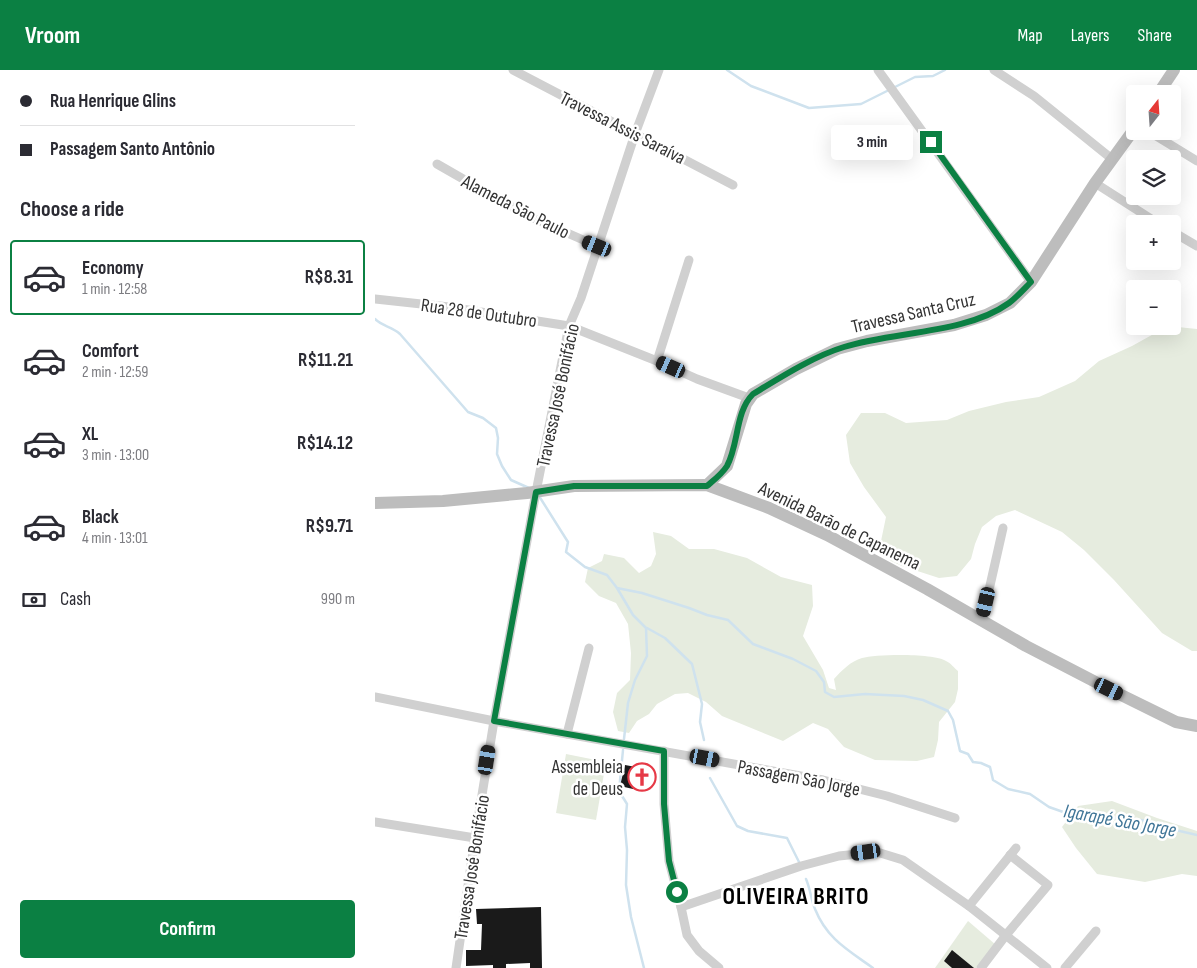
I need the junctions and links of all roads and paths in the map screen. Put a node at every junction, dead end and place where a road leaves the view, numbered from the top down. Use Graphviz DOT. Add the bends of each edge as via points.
graph roads {
  1 [pos="513,70"];
  2 [pos="659,70"];
  3 [pos="878,70"];
  4 [pos="993,70"];
  5 [pos="1174,70"];
  6 [pos="1164,85"];
  7 [pos="635,134"];
  8 [pos="1126,140"];
  9 [pos="1163,140"];
  10 [pos="1113,159"];
  11 [pos="1197,161"];
  12 [pos="437,164"];
  13 [pos="1095,184"];
  14 [pos="733,185"];
  15 [pos="1145,215"];
  16 [pos="1181,237"];
  17 [pos="597,246"];
  18 [pos="1197,246"];
  19 [pos="689,260"];
  20 [pos="1031,282"];
  21 [pos="375,299"];
  22 [pos="569,326"];
  23 [pos="657,361"];
  24 [pos="749,398"];
  25 [pos="707,486"];
  26 [pos="536,492"];
  27 [pos="375,503"];
  28 [pos="1003,528"];
  29 [pos="982,621"];
  30 [pos="589,648"];
  31 [pos="375,697"];
  32 [pos="494,721"];
  33 [pos="1197,726"];
  34 [pos="567,734"];
  35 [pos="664,751"];
  36 [pos="955,818"];
  37 [pos="375,822"];
  38 [pos="475,838"];
  39 [pos="969,906"];
  40 [pos="681,907"];
  41 [pos="1096,931"];
  42 [pos="1006,934"];
  43 [pos="456,968"];
  44 [pos="719,968"];
  45 [pos="981,968"];
  46 [pos="1047,968"];
  47 [pos="1065,968"];
  1 -- 7 [label="street, Travessa Assis Saraíva"];
  2 -- 7 [label="street, Travessa José Bonifácio"];
  3 -- 20 [label="street"];
  4 -- 10 [label="street" via="1034,96"];
  5 -- 6 [label="street"];
  7 -- 14 [label="street, Travessa Assis Saraíva"];
  7 -- 17 [label="street, Travessa José Bonifácio"];
  8 -- 10 [label="street, Travessa Santa Cruz"];
  9 -- 11 [label="street"];
  10 -- 13 [label="street, Travessa Santa Cruz"];
  12 -- 17 [label="street, Alameda São Paulo" via="526,216"];
  13 -- 15 [label="street"];
  13 -- 20 [label="street, Travessa Santa Cruz"];
  16 -- 18 [label="street"];
  17 -- 22 [label="street, Travessa José Bonifácio"];
  19 -- 23 [label="street"];
  20 -- 24 [label="street, Travessa Santa Cruz" via="1009,302 986,315 954,325 844,346 789,373"];
  21 -- 22 [label="street, Rua 28 de Outubro" via="490,312"];
  22 -- 23 [label="street, Rua 28 de Outubro"];
  22 -- 26 [label="street, Travessa José Bonifácio"];
  23 -- 24 [label="street, Rua 28 de Outubro"];
  24 -- 25 [label="street" via="729,462"];
  25 -- 26 [label="street, Avenida Barão de Capanema" via="574,486"];
  25 -- 29 [label="street, Avenida Barão de Capanema" via="769,508 827,536"];
  26 -- 27 [label="street, Avenida Barão de Capanema" via="443,501"];
  26 -- 32 [label="street, Travessa José Bonifácio"];
  28 -- 29 [label="street"];
  29 -- 33 [label="street, Avenida Barão de Capanema" via="1176,722"];
  30 -- 34 [label="street"];
  31 -- 32 [label="street, Passagem São Jorge"];
  32 -- 34 [label="street, Passagem São Jorge"];
  32 -- 38 [label="street, Travessa José Bonifácio"];
  34 -- 35 [label="street, Passagem São Jorge"];
  35 -- 36 [label="street, Passagem São Jorge" via="823,780"];
  35 -- 40 [label="street" via="669,861"];
  37 -- 38 [label="street"];
  38 -- 43 [label="street, Travessa José Bonifácio"];
  39 -- 40 [label="street" via="903,860 866,852 801,866"];
  39 -- 42 [label="street"];
  39 -- 42 [label="street" via="1013,852 1048,885"];
  40 -- 44 [label="street" via="687,935 699,951"];
  41 -- 47 [label="street"];
  42 -- 45 [label="street"];
  42 -- 46 [label="street"];
}
